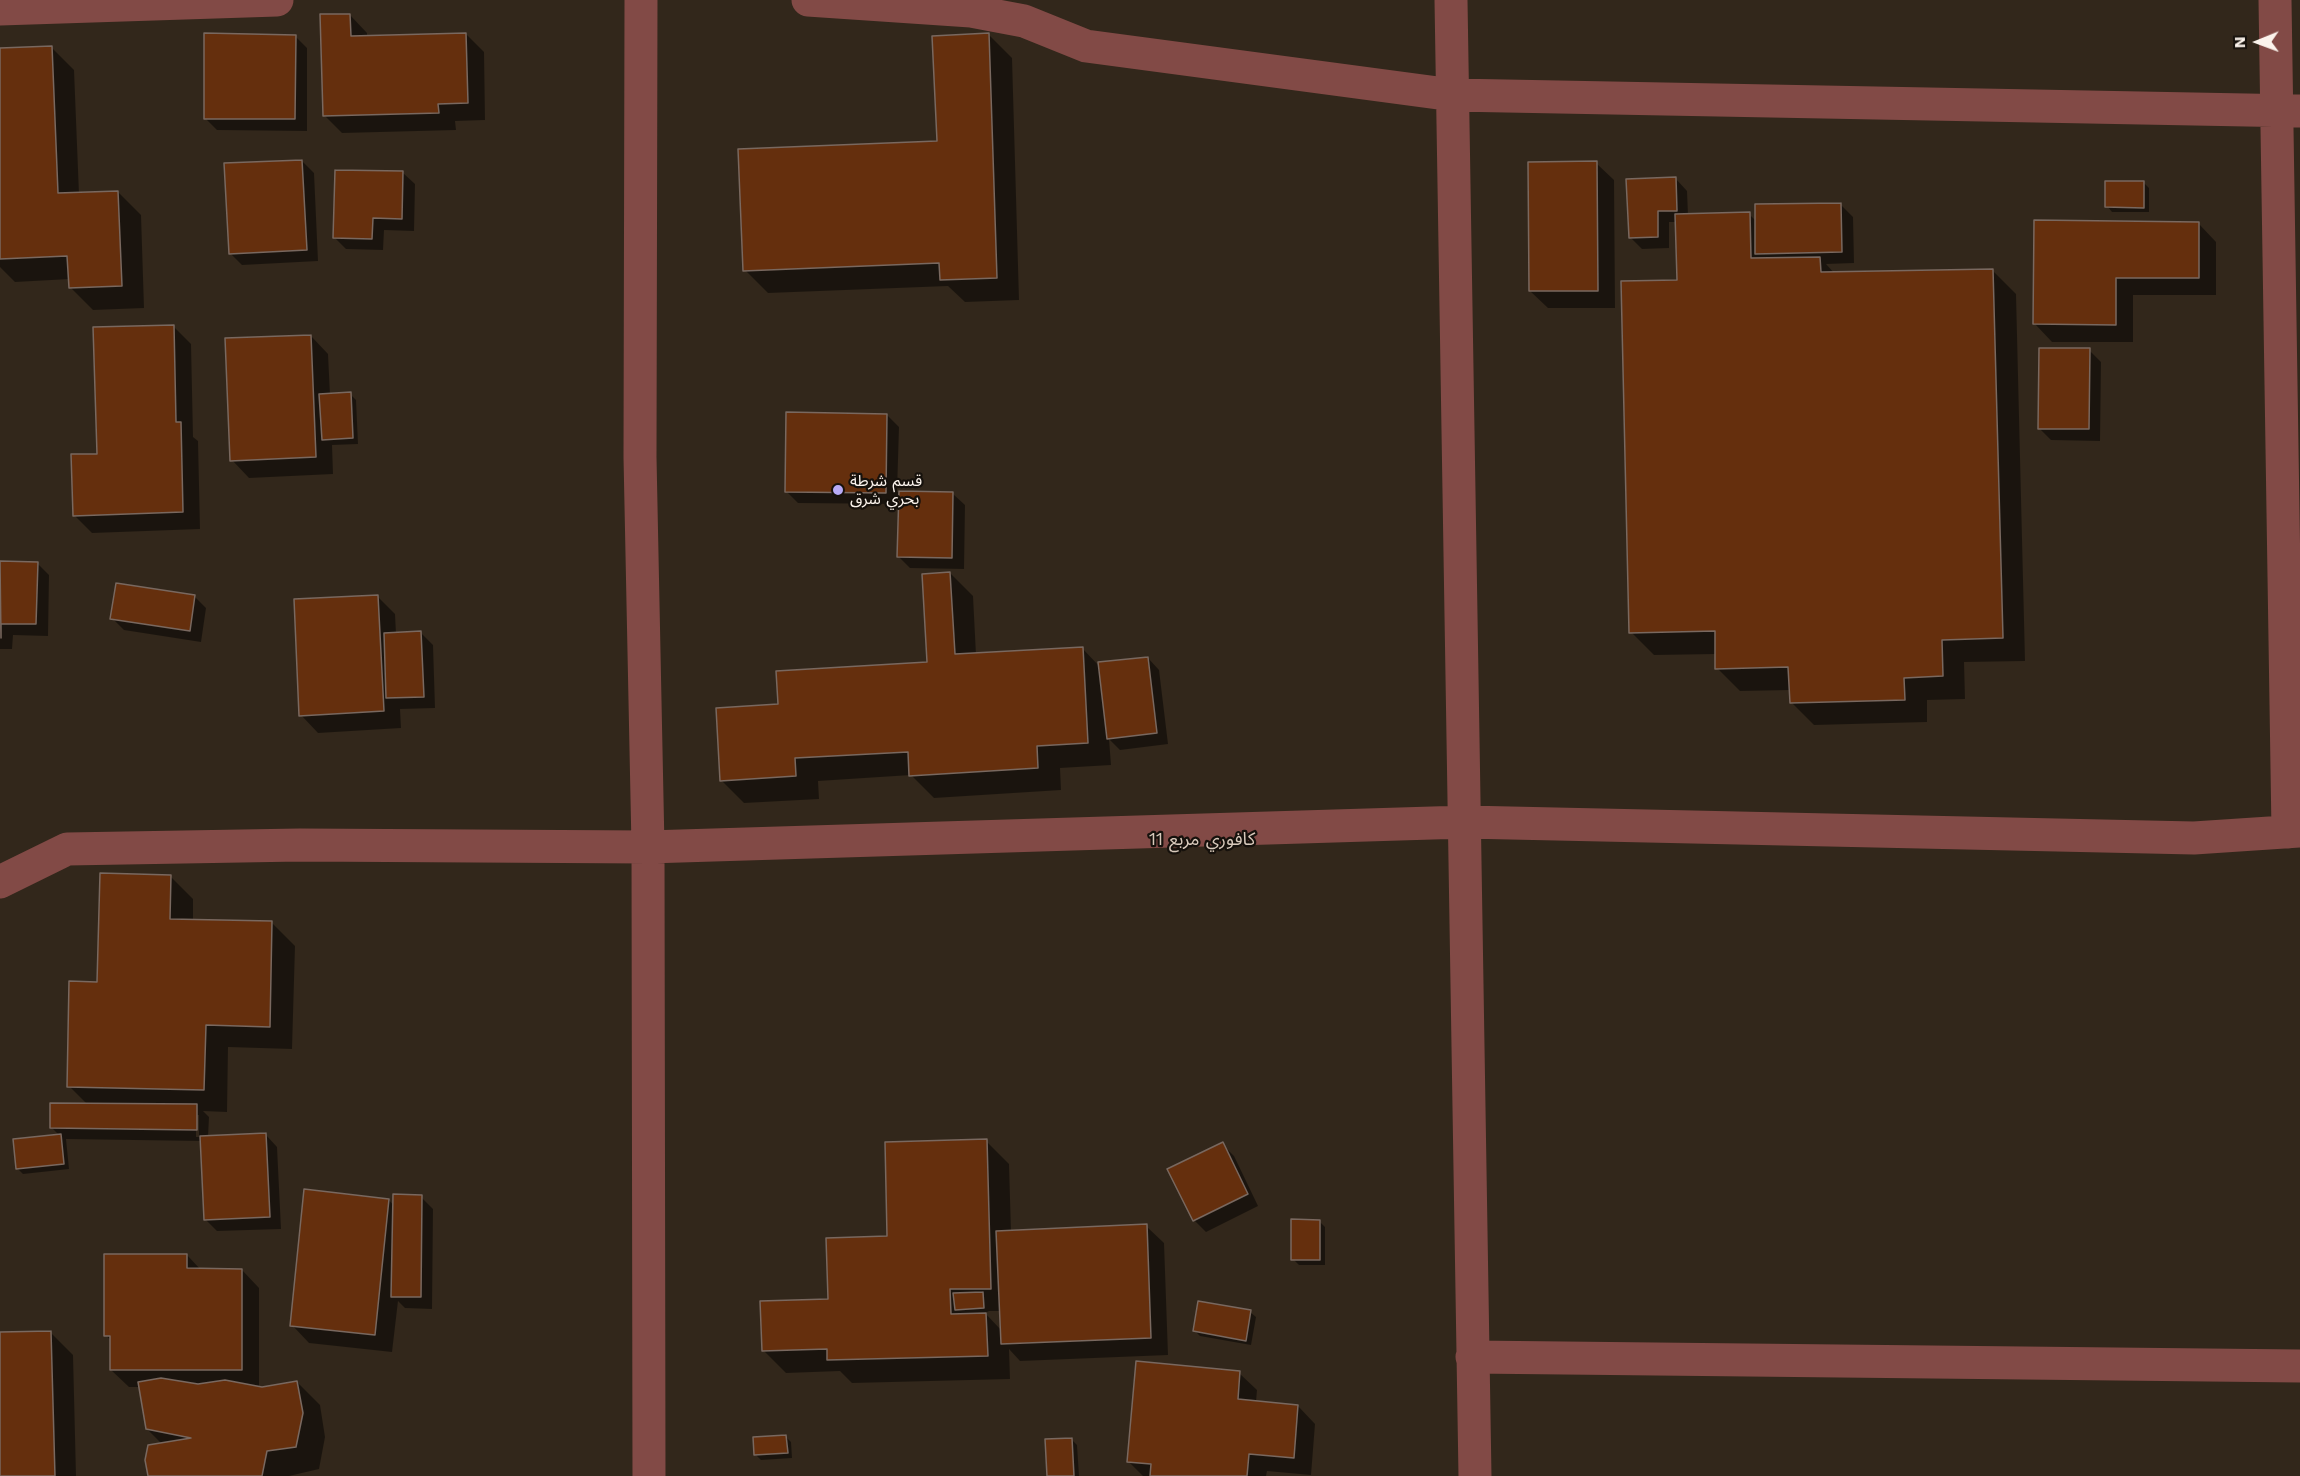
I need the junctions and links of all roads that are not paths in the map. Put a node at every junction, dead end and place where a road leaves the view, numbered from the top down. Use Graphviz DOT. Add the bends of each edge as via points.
graph roads {
  1 [pos="277,0"];
  2 [pos="641,0"];
  3 [pos="808,0"];
  4 [pos="1451,0"];
  5 [pos="2275,0"];
  6 [pos="0,9"];
  7 [pos="1453,95"];
  8 [pos="2287,111"];
  9 [pos="1465,822"];
  10 [pos="2294,831"];
  11 [pos="648,847"];
  12 [pos="0,882"];
  13 [pos="1472,1357"];
  14 [pos="2300,1366"];
  15 [pos="650,1476"];
  16 [pos="1475,1476"];
  1 -- 6 [label="street"];
  2 -- 11 [label="street" via="640,457"];
  3 -- 7 [label="street" via="971,11 1024,21 1086,46"];
  4 -- 7 [label="street"];
  5 -- 8 [label="street"];
  7 -- 8 [label="street"];
  7 -- 9 [label="street"];
  8 -- 10 [label="street"];
  9 -- 10 [label="street" via="2194,838"];
  9 -- 11 [label="street"];
  9 -- 13 [label="street"];
  11 -- 12 [label="street" via="300,845 67,849"];
  11 -- 15 [label="street"];
  13 -- 14 [label="street"];
  13 -- 16 [label="street"];
}
